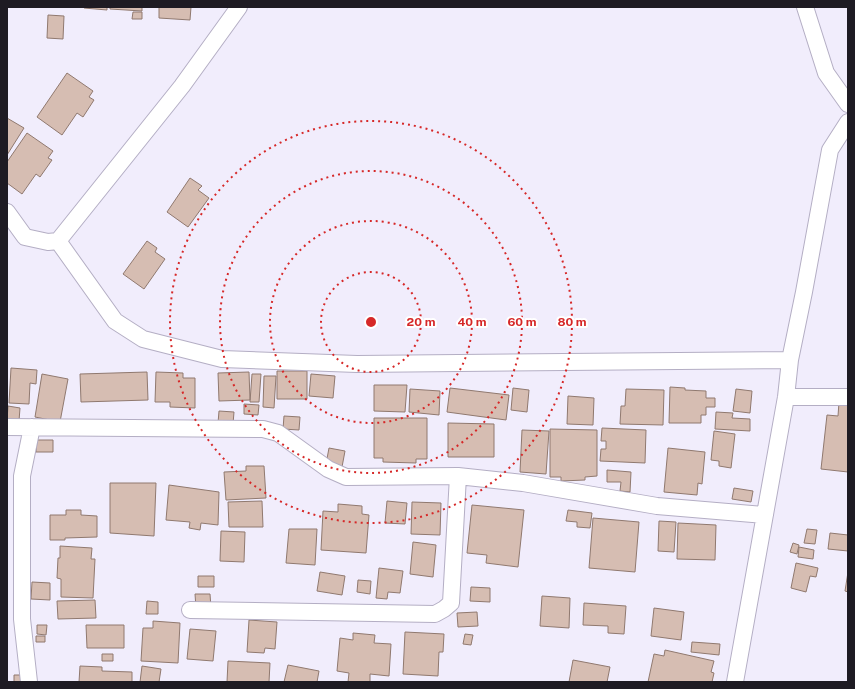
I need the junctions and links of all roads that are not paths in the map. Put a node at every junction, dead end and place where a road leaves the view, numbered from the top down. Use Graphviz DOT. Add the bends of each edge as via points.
graph roads {
  1 [pos="239,7"];
  2 [pos="804,7"];
  3 [pos="848,104"];
  4 [pos="848,122"];
  5 [pos="7,212"];
  6 [pos="58,241"];
  7 [pos="790,360"];
  8 [pos="848,397"];
  9 [pos="786,398"];
  10 [pos="7,427"];
  11 [pos="32,427"];
  12 [pos="458,476"];
  13 [pos="765,515"];
  14 [pos="190,610"];
  15 [pos="29,682"];
  16 [pos="735,682"];
  1 -- 6 [label="street" via="182,86"];
  2 -- 3 [label="street" via="826,73"];
  4 -- 7 [label="street" via="830,150"];
  5 -- 6 [label="street" via="25,237 48,242"];
  6 -- 7 [label="street" via="115,322 143,339 222,359 357,364"];
  7 -- 9 [label="street"];
  8 -- 9 [label="street"];
  9 -- 13 [label="street"];
  10 -- 11 [label="street"];
  11 -- 12 [label="street" via="263,430 278,433 328,469 346,477"];
  11 -- 15 [label="street" via="22,476 22,619"];
  12 -- 13 [label="street" via="523,483 657,506"];
  12 -- 14 [label="street" via="451,603 435,614"];
  13 -- 16 [label="street"];
}
